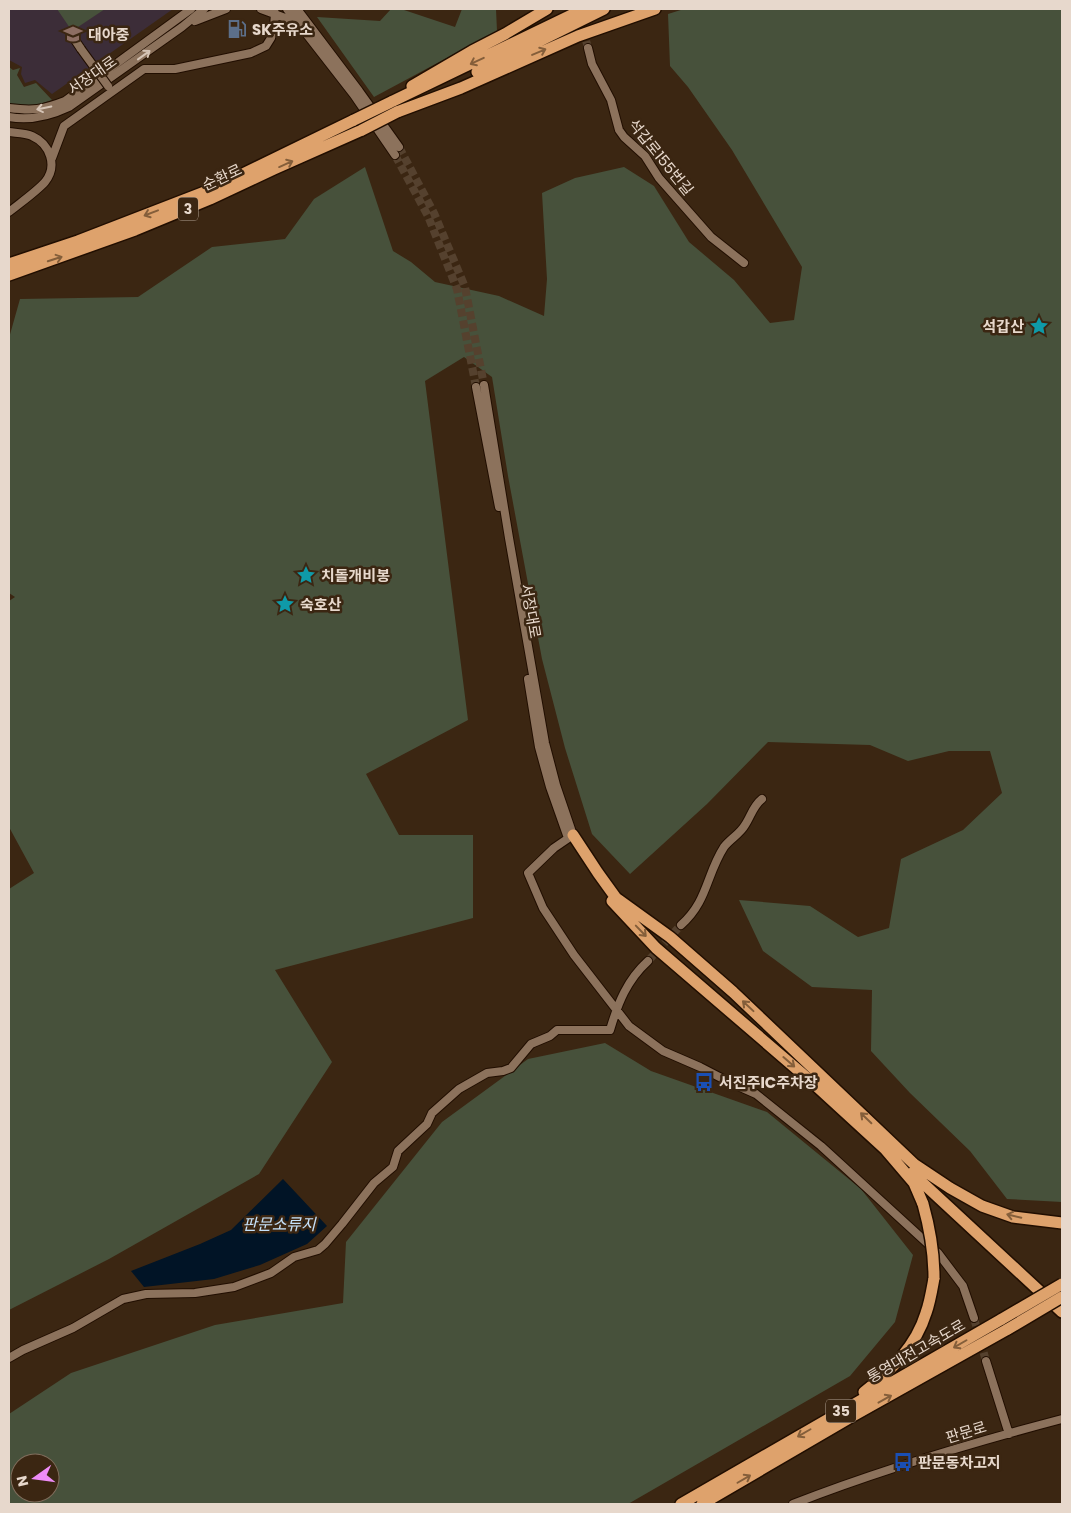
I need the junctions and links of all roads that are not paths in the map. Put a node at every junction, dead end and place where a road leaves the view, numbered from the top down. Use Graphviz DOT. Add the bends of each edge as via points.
graph roads {
  1 [pos="191,9"];
  2 [pos="204,9"];
  3 [pos="226,9"];
  4 [pos="261,9"];
  5 [pos="287,9"];
  6 [pos="298,9"];
  7 [pos="304,9"];
  8 [pos="547,9"];
  9 [pos="584,9"];
  10 [pos="604,9"];
  11 [pos="655,9"];
  12 [pos="274,10"];
  13 [pos="182,27"];
  14 [pos="314,32"];
  15 [pos="73,37"];
  16 [pos="315,44"];
  17 [pos="588,48"];
  18 [pos="111,89"];
  19 [pos="392,102"];
  20 [pos="9,108"];
  21 [pos="397,112"];
  22 [pos="9,117"];
  23 [pos="9,132"];
  24 [pos="399,147"];
  25 [pos="395,155"];
  26 [pos="52,158"];
  27 [pos="9,212"];
  28 [pos="744,263"];
  29 [pos="9,264"];
  30 [pos="9,275"];
  31 [pos="480,386"];
  32 [pos="762,799"];
  33 [pos="570,836"];
  34 [pos="681,925"];
  35 [pos="648,961"];
  36 [pos="616,1010"];
  37 [pos="885,1148"];
  38 [pos="914,1164"];
  39 [pos="1062,1223"];
  40 [pos="1062,1284"];
  41 [pos="1062,1297"];
  42 [pos="1062,1303"];
  43 [pos="1062,1312"];
  44 [pos="974,1318"];
  45 [pos="1005,1324"];
  46 [pos="9,1358"];
  47 [pos="986,1361"];
  48 [pos="832,1416"];
  49 [pos="1062,1419"];
  50 [pos="1008,1434"];
  51 [pos="681,1504"];
  52 [pos="702,1504"];
  53 [pos="793,1504"];
  1 -- 20 [label="street, 서장대로, one-way" via="65,101 46,109"];
  2 -- 13 [label="street, 서장대로"];
  3 -- 13 [label="street"];
  4 -- 12 [label="street"];
  5 -- 16 [label="street"];
  6 -- 14 [label="street"];
  7 -- 14 [label="street"];
  8 -- 19 [label="highway" via="419,80"];
  9 -- 19 [label="highway, 3, one-way"];
  10 -- 21 [label="highway, 3"];
  21 -- 11 [label="highway, one-way" via="462,88 542,51"];
  12 -- 16 [label="street"];
  12 -- 18 [label="street" via="274,27 266,46 251,53 175,69 144,69"];
  22 -- 13 [label="street, 서장대로, one-way" via="37,118 70,107"];
  14 -- 24 [label="street"];
  15 -- 18 [label="street, bridge"];
  16 -- 25 [label="street"];
  17 -- 28 [label="street, 석갑로155번길" via="624,137 645,156 659,178 711,237"];
  18 -- 26 [label="street" via="64,126"];
  19 -- 29 [label="highway, 순환로 / 3, one-way, bridge" via="210,190 78,242"];
  30 -- 21 [label="highway, 순환로 / 3, one-way, bridge" via="144,227"];
  23 -- 26 [label="street" via="31,136"];
  26 -- 27 [label="street" via="45,182"];
  31 -- 33 [label="street, 서장대로" via="545,743"];
  32 -- 34 [label="street" via="756,803 742,830 724,847 698,907"];
  33 -- 36 [label="street" via="528,873 543,908"];
  33 -- 37 [label="highway, one-way" via="612,901 656,948"];
  38 -- 33 [label="highway, one-way" via="733,992 670,937 616,898"];
  35 -- 36 [label="street" via="628,984"];
  36 -- 44 [label="street" via="629,1026 663,1051 756,1094 821,1146 938,1254 963,1286"];
  36 -- 46 [label="street" via="610,1030 558,1030 531,1044 511,1068 486,1073 459,1089 398,1151 393,1167 374,1183 318,1250 234,1287 123,1299 73,1328"];
  37 -- 43 [label="highway"];
  37 -- 48 [label="highway, bridge" via="914,1183 923,1204 934,1254 934,1278 917,1336 902,1357 888,1373"];
  39 -- 38 [label="highway, one-way" via="1013,1217 982,1206"];
  38 -- 42 [label="highway"];
  40 -- 45 [label="highway, 통영대전고속도로 / 35, bridge"];
  41 -- 45 [label="highway, 통영대전고속도로 / 35, bridge"];
  42 -- 45 [label="highway, bridge"];
  45 -- 48 [label="highway, 통영대전고속도로 / 35, one-way"];
  52 -- 45 [label="highway, 통영대전고속도로 / 35, one-way"];
  47 -- 50 [label="street"];
  48 -- 51 [label="highway, 통영대전고속도로 / 35, one-way"];
  49 -- 50 [label="street, 판문로"];
  50 -- 53 [label="street, 판문로" via="843,1485"];
}
